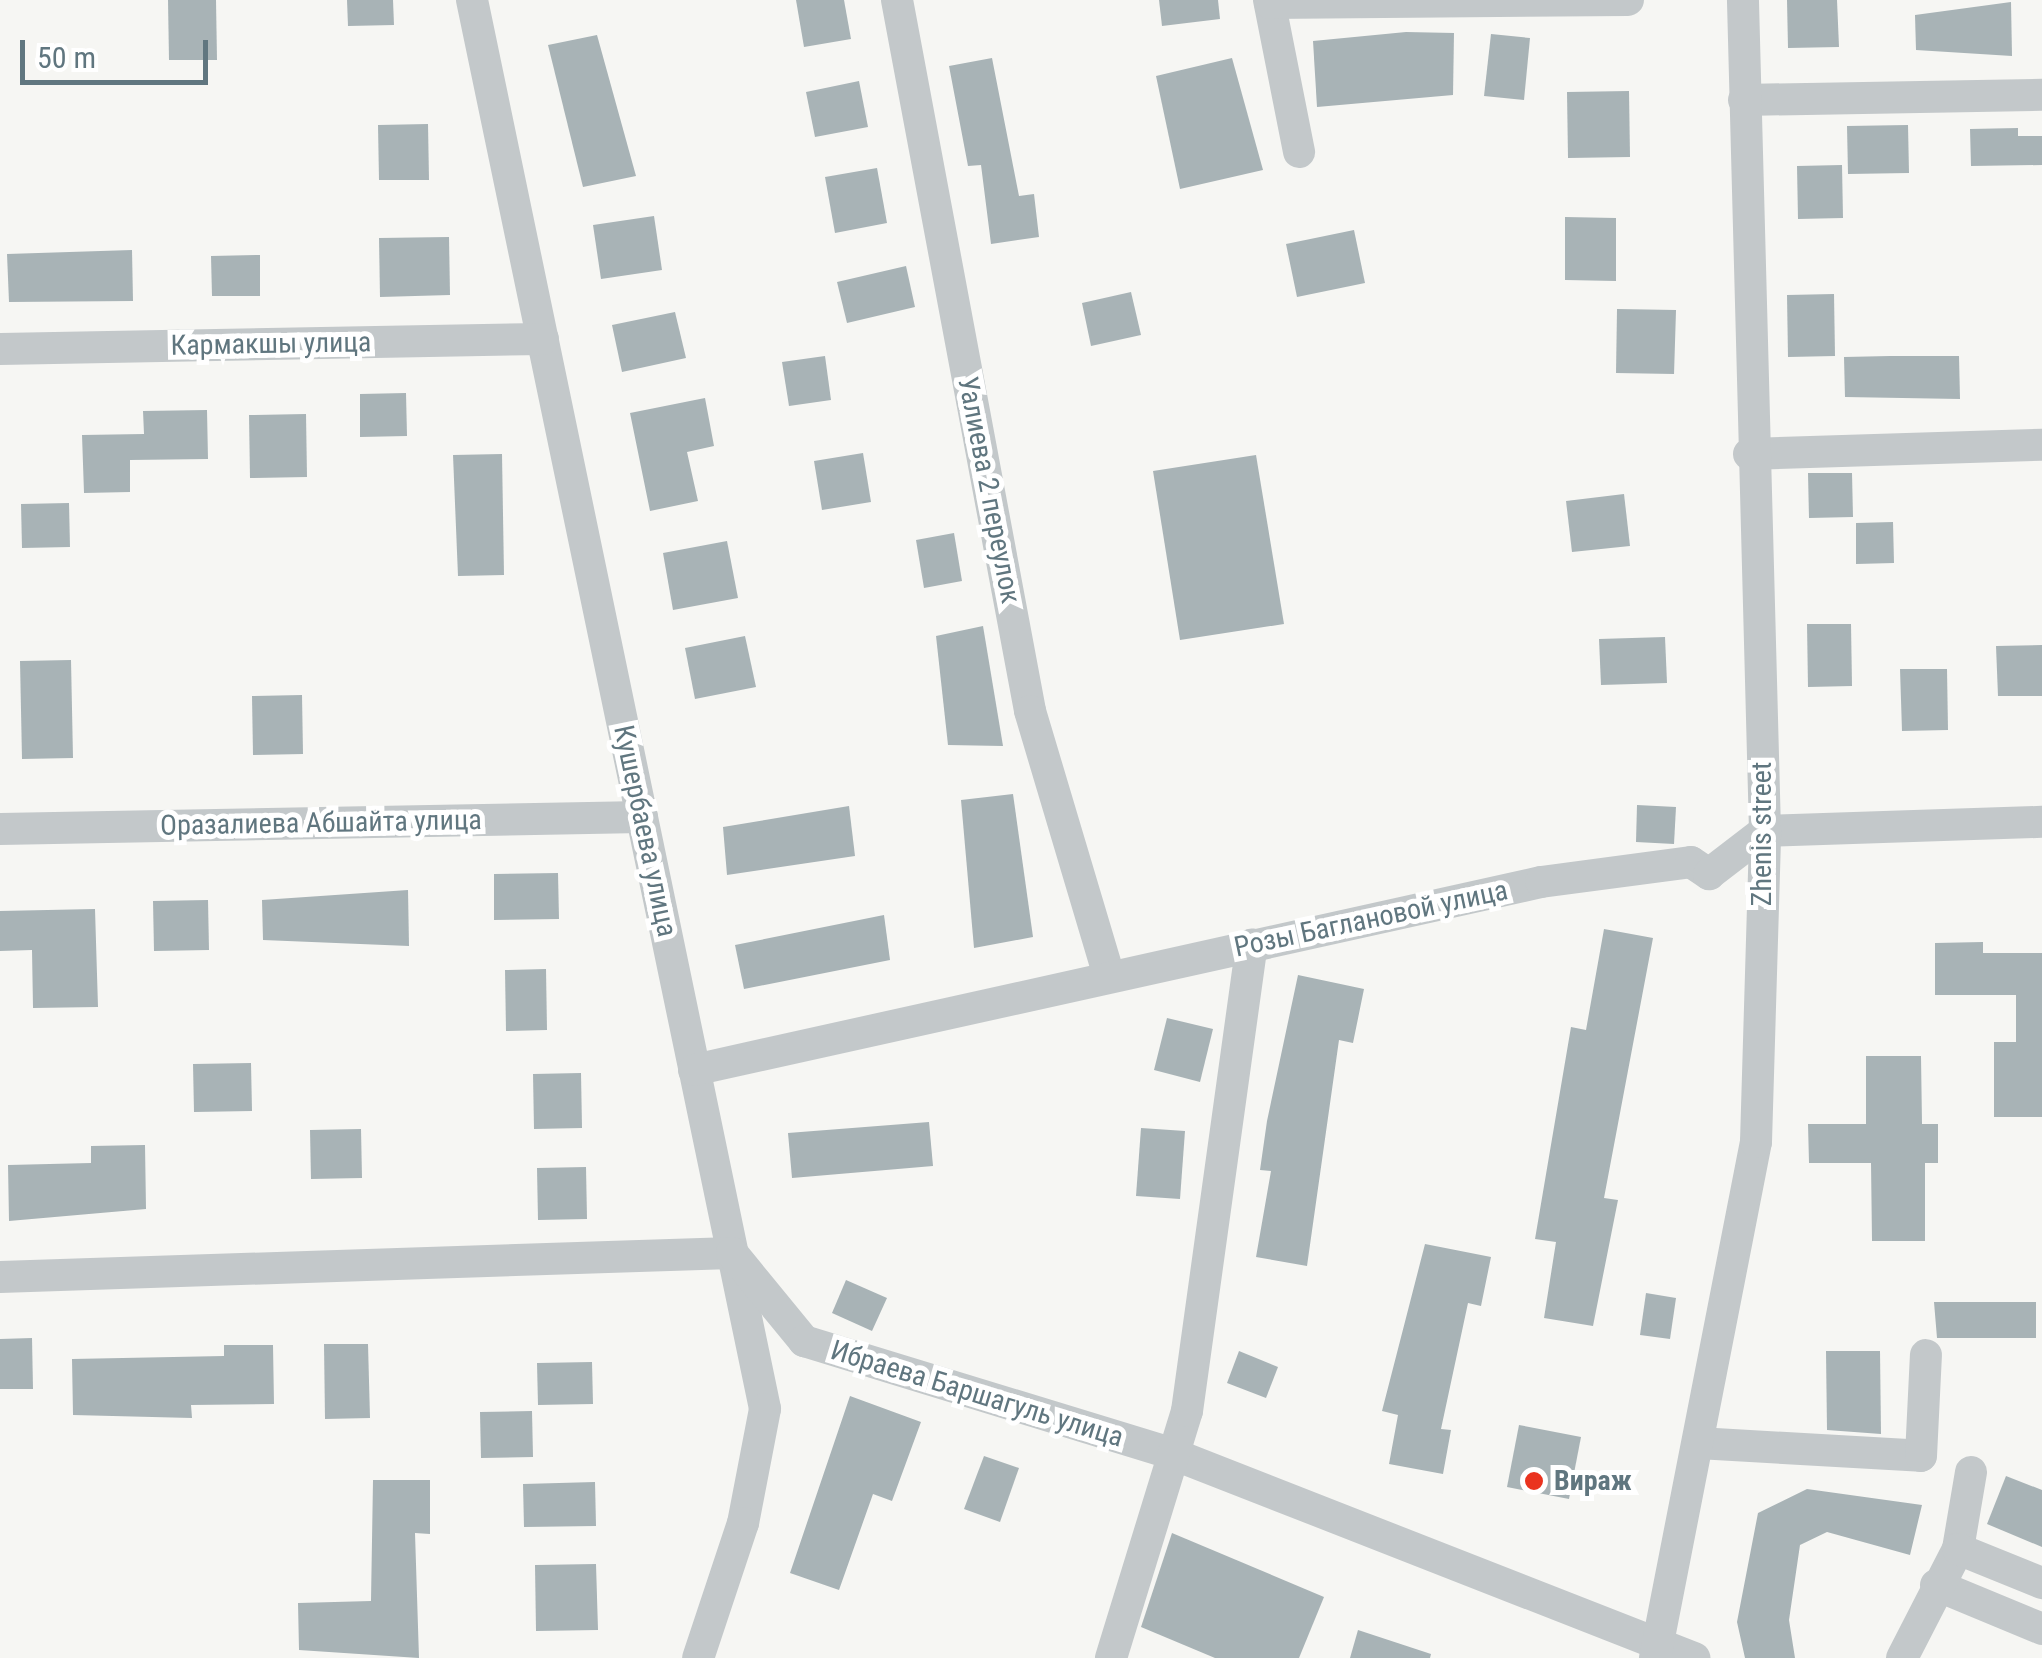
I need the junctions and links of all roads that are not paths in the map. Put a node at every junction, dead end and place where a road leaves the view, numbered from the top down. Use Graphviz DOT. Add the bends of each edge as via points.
graph roads {
  1 [pos="472,0"];
  2 [pos="897,0"];
  3 [pos="1589,0"];
  4 [pos="1628,0"];
  5 [pos="1742,0"];
  6 [pos="1270,1"];
  7 [pos="2042,95"];
  8 [pos="1744,100"];
  9 [pos="1299,152"];
  10 [pos="543,338"];
  11 [pos="0,349"];
  12 [pos="2042,445"];
  13 [pos="1750,454"];
  14 [pos="642,817"];
  15 [pos="2042,822"];
  16 [pos="0,829"];
  17 [pos="1766,832"];
  18 [pos="1252,944"];
  19 [pos="1108,973"];
  20 [pos="694,1070"];
  21 [pos="732,1253"];
  22 [pos="0,1278"];
  23 [pos="1926,1355"];
  24 [pos="1698,1443"];
  25 [pos="1174,1454"];
  26 [pos="1970,1472"];
  27 [pos="1958,1549"];
  28 [pos="2042,1584"];
  29 [pos="1936,1585"];
  30 [pos="2042,1629"];
  31 [pos="1657,1652"];
  32 [pos="698,1658"];
  33 [pos="1111,1658"];
  34 [pos="1694,1658"];
  35 [pos="1902,1658"];
  1 -- 10 [label="street, Кушербаева улица"];
  2 -- 19 [label="street, Уалиева 2 переулок" via="1030,711"];
  3 -- 4 [label="street"];
  3 -- 6 [label="street"];
  5 -- 8 [label="street, Zhenis street"];
  6 -- 9 [label="street"];
  7 -- 8 [label="street"];
  8 -- 13 [label="street, Zhenis street"];
  10 -- 11 [label="street, Кармакшы улица"];
  10 -- 14 [label="street, Кушербаева улица"];
  12 -- 13 [label="street"];
  13 -- 17 [label="street, Zhenis street"];
  14 -- 16 [label="street, Оразалиева Абшайта улица"];
  14 -- 20 [label="street, Кушербаева улица"];
  15 -- 17 [label="street"];
  17 -- 18 [label="street, Розы Баглановой улица" via="1709,874 1691,862 1541,882"];
  17 -- 24 [label="street, Zhenis street" via="1756,1142"];
  18 -- 19 [label="street, Розы Баглановой улица"];
  18 -- 25 [label="street"];
  19 -- 20 [label="street, Розы Баглановой улица"];
  20 -- 21 [label="street, Кушербаева улица"];
  21 -- 22 [label="street"];
  21 -- 25 [label="street, Ибраева Баршагуль улица" via="804,1342"];
  21 -- 32 [label="street, Кушербаева улица" via="765,1410 743,1523"];
  23 -- 24 [label="street" via="1921,1456"];
  24 -- 31 [label="street, Zhenis street"];
  25 -- 31 [label="street, Ибраева Баршагуль улица"];
  25 -- 33 [label="street"];
  26 -- 27 [label="street"];
  27 -- 28 [label="street"];
  27 -- 29 [label="street"];
  29 -- 30 [label="street"];
  29 -- 35 [label="street"];
  31 -- 34 [label="street, Ибраева Баршагуль улица"];
}
